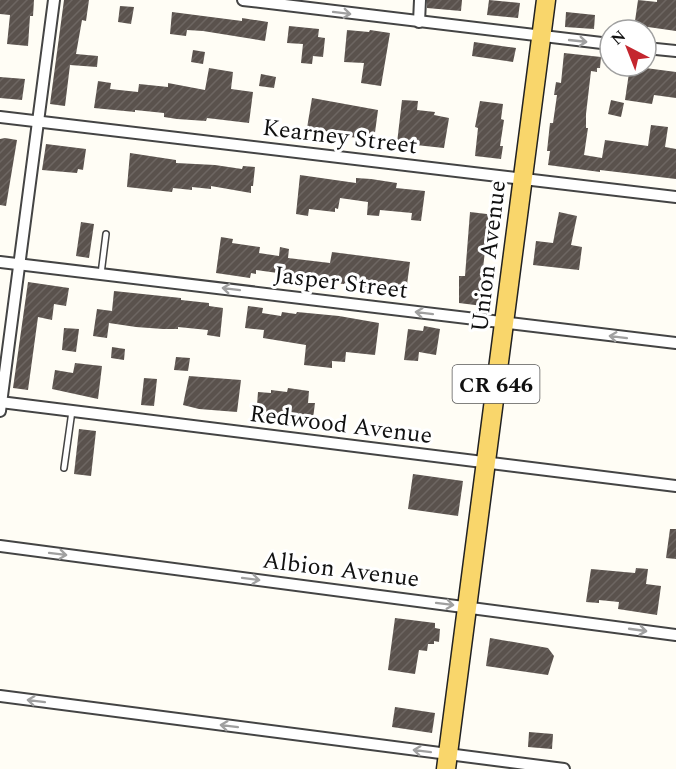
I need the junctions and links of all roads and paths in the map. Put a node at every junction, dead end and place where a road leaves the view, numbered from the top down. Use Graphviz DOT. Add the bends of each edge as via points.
graph roads {
  1 [pos="54,0"];
  2 [pos="243,0"];
  3 [pos="420,0"];
  4 [pos="546,0"];
  5 [pos="294,3"];
  6 [pos="419,22"];
  7 [pos="541,37"];
  8 [pos="598,43"];
  9 [pos="658,49"];
  10 [pos="676,51"];
  11 [pos="0,117"];
  12 [pos="37,122"];
  13 [pos="522,178"];
  14 [pos="676,197"];
  15 [pos="106,234"];
  16 [pos="0,262"];
  17 [pos="19,264"];
  18 [pos="101,274"];
  19 [pos="503,323"];
  20 [pos="676,343"];
  21 [pos="0,405"];
  22 [pos="72,411"];
  23 [pos="486,463"];
  24 [pos="64,468"];
  25 [pos="676,486"];
  26 [pos="0,546"];
  27 [pos="467,607"];
  28 [pos="676,635"];
  29 [pos="0,696"];
  30 [pos="447,762"];
  31 [pos="564,769"];
  1 -- 12 [label="street"];
  2 -- 5 [label="street"];
  3 -- 6 [label="street"];
  4 -- 7 [label="main road, Union Avenue / CR 646"];
  5 -- 6 [label="street, one-way"];
  6 -- 7 [label="street"];
  7 -- 8 [label="street, one-way"];
  7 -- 13 [label="main road, Union Avenue / CR 646"];
  9 -- 10 [label="street"];
  11 -- 12 [label="street, Kearney Street"];
  12 -- 13 [label="street, Kearney Street"];
  12 -- 17 [label="street"];
  13 -- 14 [label="street, Kearney Street"];
  13 -- 19 [label="main road, Union Avenue / CR 646"];
  15 -- 18 [label="lane"];
  16 -- 17 [label="street, Jasper Street"];
  17 -- 18 [label="street, Jasper Street"];
  17 -- 21 [label="street"];
  19 -- 18 [label="street, Jasper Street, one-way"];
  20 -- 19 [label="street, Jasper Street, one-way"];
  19 -- 23 [label="main road, Union Avenue / CR 646"];
  21 -- 22 [label="street, Redwood Avenue"];
  22 -- 23 [label="street, Redwood Avenue"];
  22 -- 24 [label="lane"];
  23 -- 25 [label="street, Redwood Avenue"];
  23 -- 27 [label="main road, Union Avenue / CR 646"];
  26 -- 27 [label="street, Albion Avenue, one-way"];
  27 -- 28 [label="street, Albion Avenue, one-way"];
  27 -- 30 [label="main road, Union Avenue / CR 646"];
  30 -- 29 [label="street, one-way"];
  30 -- 31 [label="street"];
}
